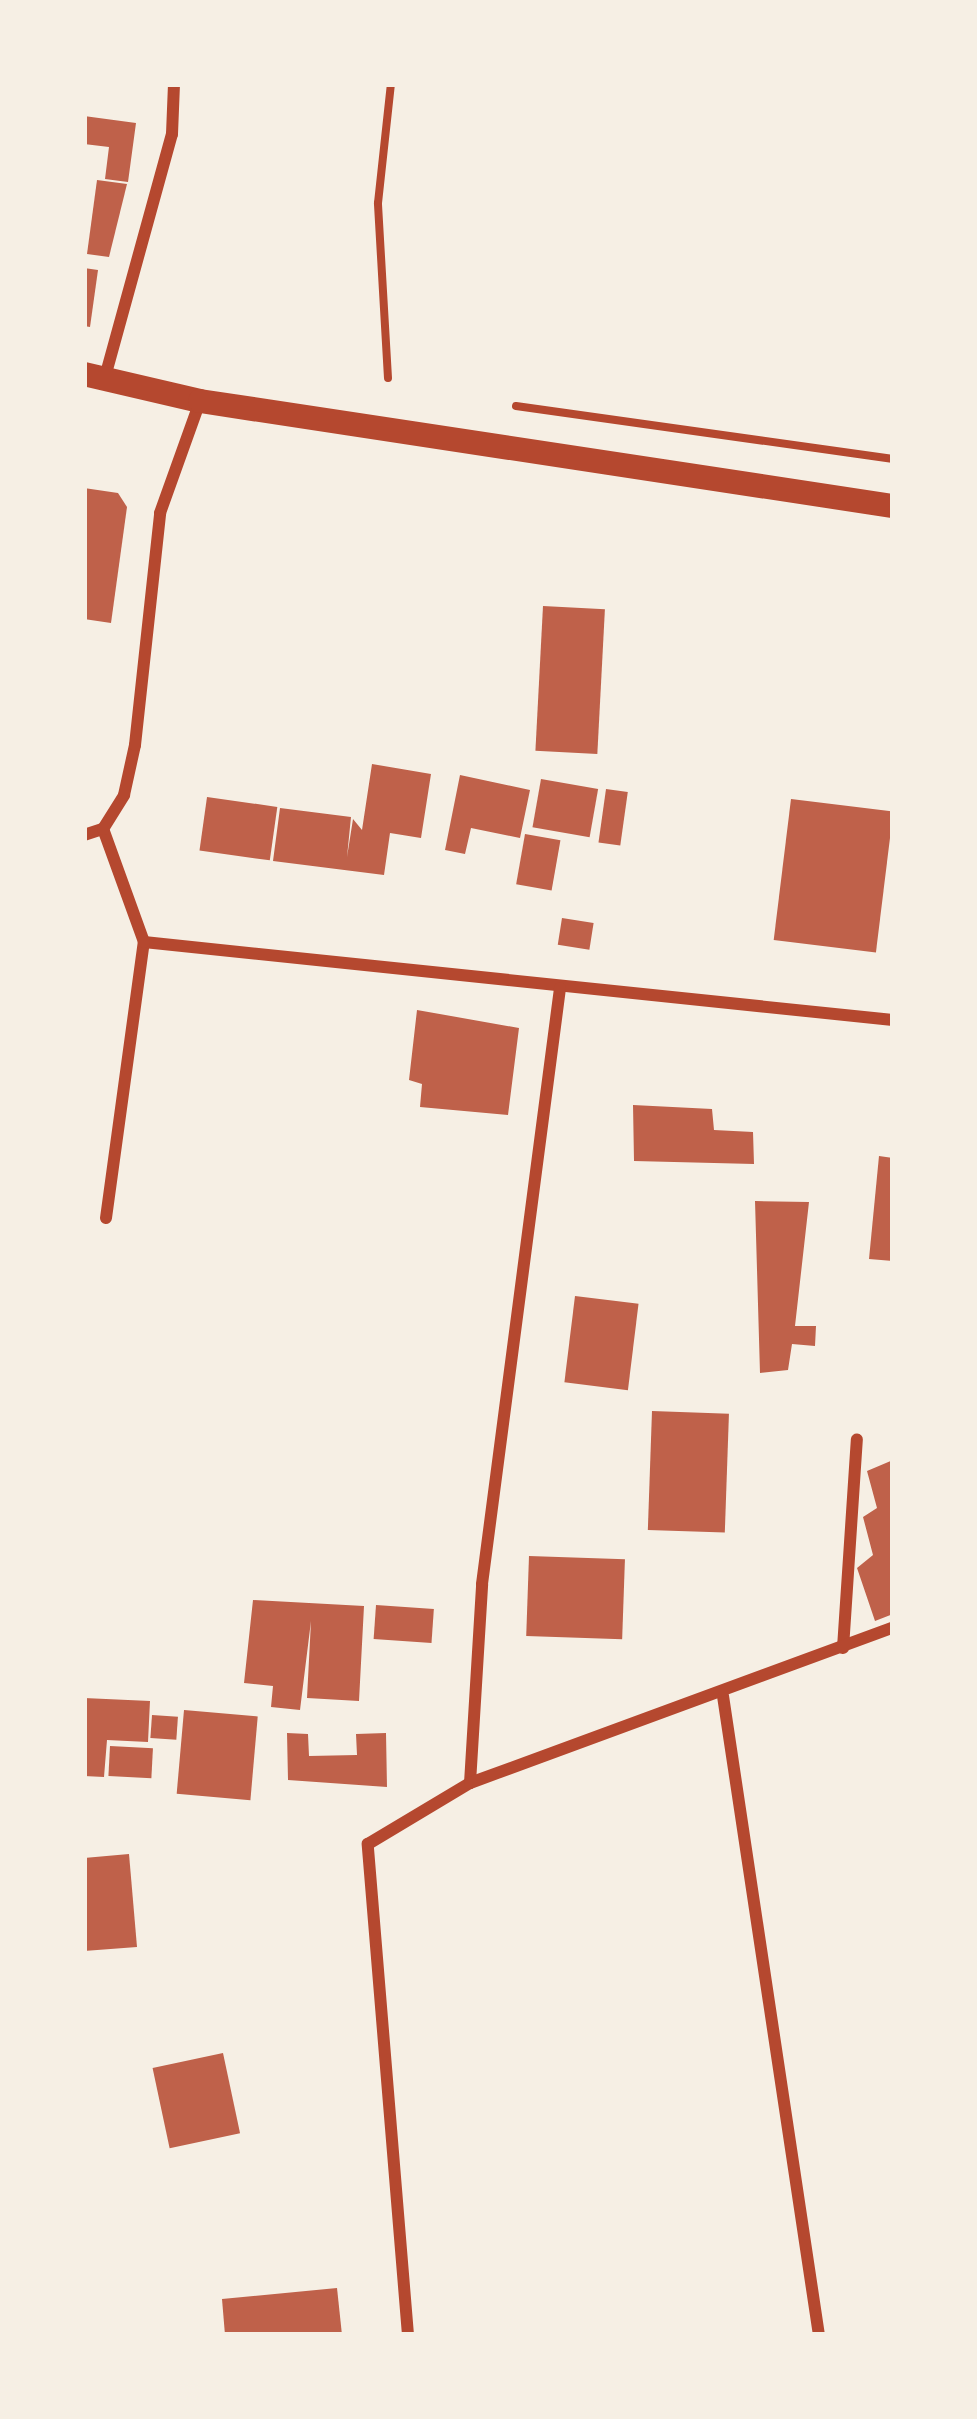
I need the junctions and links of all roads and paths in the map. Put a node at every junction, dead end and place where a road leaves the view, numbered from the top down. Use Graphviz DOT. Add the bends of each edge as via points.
graph roads {
  1 [pos="174,84"];
  2 [pos="391,84"];
  3 [pos="94,375"];
  4 [pos="388,378"];
  5 [pos="200,401"];
  6 [pos="893,506"];
  7 [pos="103,830"];
  8 [pos="84,835"];
  9 [pos="144,942"];
  10 [pos="560,988"];
  11 [pos="893,1020"];
  12 [pos="106,1218"];
  13 [pos="857,1438"];
  14 [pos="893,1628"];
  15 [pos="843,1648"];
  16 [pos="723,1696"];
  17 [pos="470,1783"];
  18 [pos="408,2335"];
  19 [pos="819,2335"];
  1 -- 3 [label="street" via="172,134"];
  2 -- 4 [label="path" via="378,203"];
  3 -- 5 [label="main road"];
  5 -- 6 [label="main road"];
  5 -- 7 [label="street" via="160,512 135,745 124,795"];
  7 -- 8 [label="street"];
  7 -- 9 [label="street"];
  9 -- 10 [label="street"];
  9 -- 12 [label="street"];
  10 -- 11 [label="street"];
  10 -- 17 [label="street" via="482,1584"];
  13 -- 15 [label="street"];
  14 -- 15 [label="street"];
  15 -- 16 [label="street"];
  16 -- 17 [label="street"];
  16 -- 19 [label="street"];
  17 -- 18 [label="street" via="368,1844"];
}
